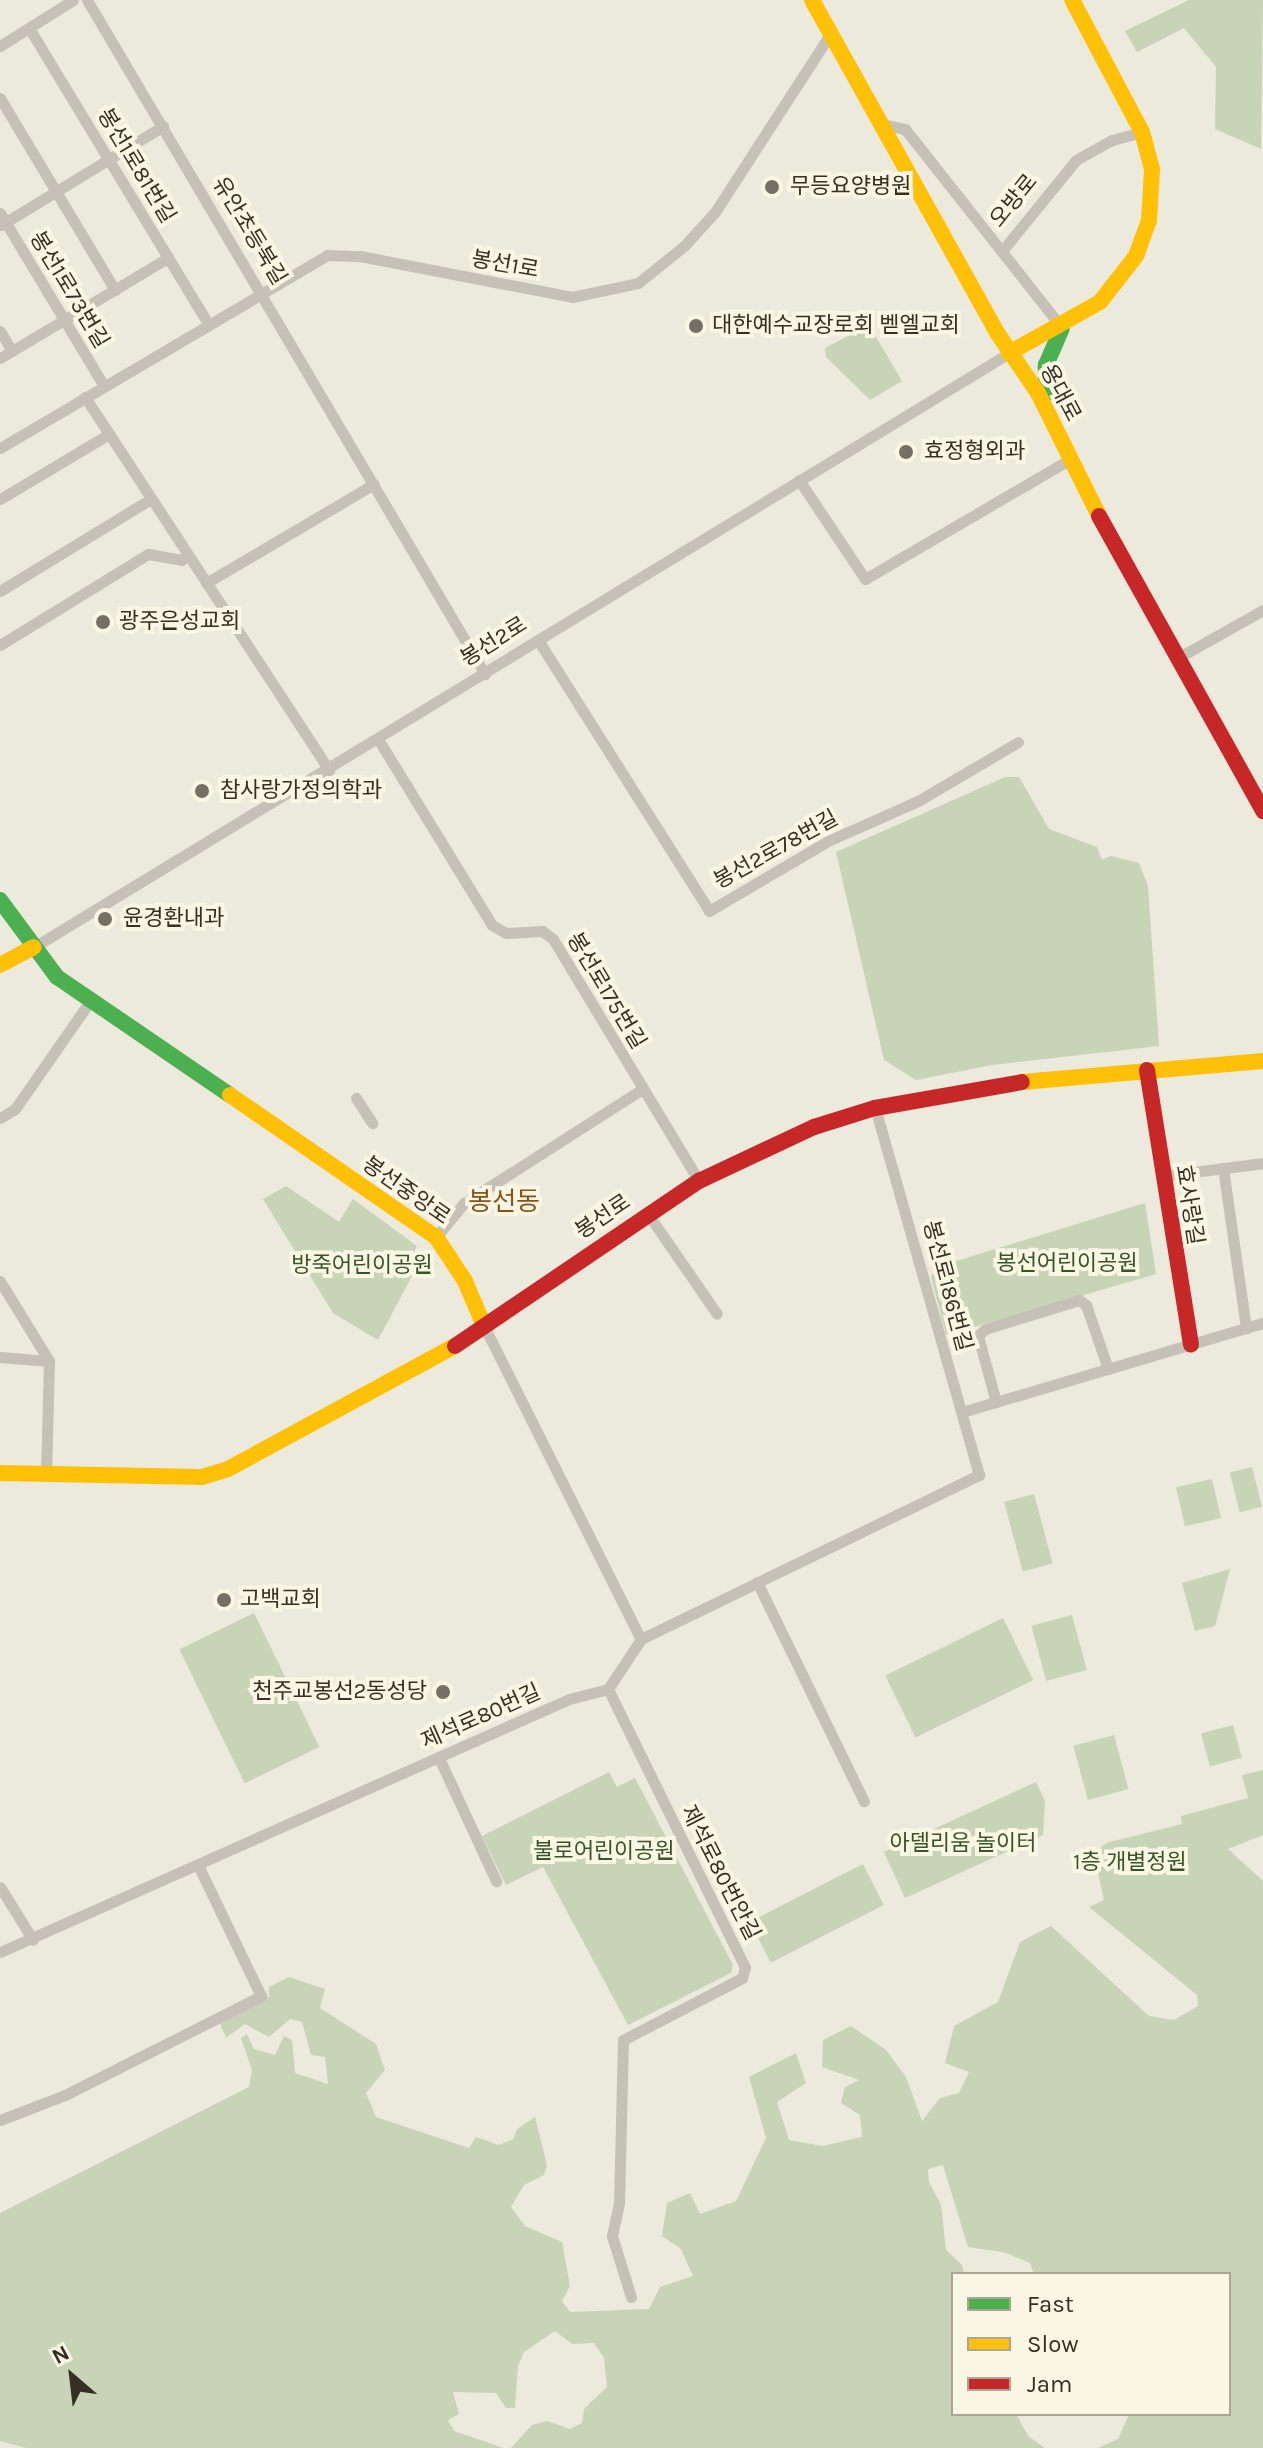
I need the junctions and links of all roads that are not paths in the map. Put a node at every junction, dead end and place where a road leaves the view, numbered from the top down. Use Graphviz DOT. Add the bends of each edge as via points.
graph roads {
  1 [pos="73,0"];
  2 [pos="87,0"];
  3 [pos="812,0"];
  4 [pos="1072,0"];
  5 [pos="29,28"];
  6 [pos="831,33"];
  7 [pos="0,46"];
  8 [pos="0,98"];
  9 [pos="881,124"];
  10 [pos="163,126"];
  11 [pos="1142,132"];
  12 [pos="109,159"];
  13 [pos="56,192"];
  14 [pos="2,221"];
  15 [pos="1002,251"];
  16 [pos="168,258"];
  17 [pos="115,290"];
  18 [pos="262,292"];
  19 [pos="64,320"];
  20 [pos="208,324"];
  21 [pos="1062,328"];
  22 [pos="0,331"];
  23 [pos="12,351"];
  24 [pos="1009,353"];
  25 [pos="0,358"];
  26 [pos="104,386"];
  27 [pos="85,397"];
  28 [pos="1048,412"];
  29 [pos="109,434"];
  30 [pos="0,448"];
  31 [pos="1069,460"];
  32 [pos="799,480"];
  33 [pos="374,484"];
  34 [pos="0,499"];
  35 [pos="151,499"];
  36 [pos="188,556"];
  37 [pos="206,583"];
  38 [pos="0,591"];
  39 [pos="1263,610"];
  40 [pos="538,640"];
  41 [pos="0,645"];
  42 [pos="1176,659"];
  43 [pos="485,674"];
  44 [pos="378,739"];
  45 [pos="1018,742"];
  46 [pos="329,770"];
  47 [pos="1263,811"];
  48 [pos="0,900"];
  49 [pos="34,947"];
  50 [pos="0,965"];
  51 [pos="90,1001"];
  52 [pos="1263,1061"];
  53 [pos="1147,1070"];
  54 [pos="641,1090"];
  55 [pos="356,1098"];
  56 [pos="875,1108"];
  57 [pos="0,1118"];
  58 [pos="372,1123"];
  59 [pos="1263,1163"];
  60 [pos="1223,1168"];
  61 [pos="1162,1176"];
  62 [pos="699,1181"];
  63 [pos="648,1214"];
  64 [pos="436,1237"];
  65 [pos="0,1281"];
  66 [pos="717,1314"];
  67 [pos="1263,1323"];
  68 [pos="484,1326"];
  69 [pos="1246,1328"];
  70 [pos="1191,1345"];
  71 [pos="0,1357"];
  72 [pos="49,1361"];
  73 [pos="1108,1369"];
  74 [pos="996,1402"];
  75 [pos="962,1412"];
  76 [pos="0,1473"];
  77 [pos="46,1476"];
  78 [pos="757,1582"];
  79 [pos="641,1639"];
  80 [pos="608,1689"];
  81 [pos="439,1758"];
  82 [pos="864,1801"];
  83 [pos="199,1867"];
  84 [pos="496,1881"];
  85 [pos="0,1887"];
  86 [pos="33,1940"];
  87 [pos="0,1952"];
  88 [pos="0,2120"];
  89 [pos="631,2297"];
  1 -- 5 [label="street"];
  2 -- 10 [label="street, 유안초등북길"];
  3 -- 6 [label="street, 용대로"];
  4 -- 11 [label="street"];
  5 -- 7 [label="street"];
  5 -- 12 [label="street, 봉선1로81번길"];
  6 -- 9 [label="street, 용대로"];
  6 -- 18 [label="street, 봉선1로" via="715,212 638,283 572,297 335,254"];
  8 -- 13 [label="street"];
  9 -- 15 [label="street" via="905,129"];
  9 -- 24 [label="street, 용대로"];
  10 -- 12 [label="street"];
  10 -- 18 [label="street, 유안초등북길"];
  11 -- 15 [label="street, 오방로" via="1112,140 1076,160"];
  11 -- 21 [label="street" via="1153,184 1143,238 1109,292"];
  12 -- 13 [label="street"];
  12 -- 16 [label="street, 봉선1로81번길"];
  13 -- 14 [label="street"];
  13 -- 17 [label="street"];
  14 -- 19 [label="street, 봉선1로73번길"];
  15 -- 21 [label="street, 오방로"];
  16 -- 17 [label="street"];
  16 -- 20 [label="street, 봉선1로81번길"];
  17 -- 19 [label="street"];
  18 -- 20 [label="street, 봉선1로"];
  18 -- 33 [label="street, 유안초등북길"];
  19 -- 23 [label="street"];
  19 -- 26 [label="street, 봉선1로73번길"];
  20 -- 26 [label="street, 봉선1로"];
  21 -- 24 [label="street"];
  21 -- 28 [label="street" via="1046,365"];
  22 -- 23 [label="street"];
  23 -- 25 [label="street"];
  24 -- 28 [label="street, 용대로"];
  24 -- 32 [label="street, 봉선2로"];
  26 -- 27 [label="street, 봉선1로"];
  27 -- 29 [label="street"];
  27 -- 30 [label="street, 봉선1로"];
  28 -- 31 [label="street, 용대로"];
  29 -- 34 [label="street"];
  29 -- 35 [label="street"];
  31 -- 32 [label="street" via="865,579"];
  31 -- 42 [label="street, 용대로"];
  32 -- 40 [label="street, 봉선2로"];
  33 -- 37 [label="street"];
  33 -- 43 [label="street, 유안초등북길"];
  35 -- 36 [label="street"];
  35 -- 38 [label="street"];
  36 -- 37 [label="street"];
  36 -- 41 [label="street" via="181,560 148,554"];
  37 -- 46 [label="street"];
  39 -- 42 [label="street"];
  40 -- 43 [label="street, 봉선2로"];
  40 -- 45 [label="street, 봉선2로78번길" via="709,911 828,841 918,801"];
  42 -- 47 [label="street, 용대로"];
  43 -- 44 [label="street, 봉선2로"];
  44 -- 46 [label="street, 봉선2로"];
  44 -- 54 [label="street, 봉선로175번길" via="492,925 506,933 542,931 553,939"];
  46 -- 49 [label="street, 봉선2로"];
  48 -- 49 [label="street, 봉선중앙로"];
  49 -- 50 [label="street, 봉선2로"];
  49 -- 51 [label="street, 봉선중앙로" via="57,977"];
  51 -- 57 [label="street" via="15,1109"];
  51 -- 64 [label="street, 봉선중앙로"];
  52 -- 53 [label="street, 봉선로"];
  53 -- 56 [label="street, 봉선로" via="997,1084"];
  53 -- 61 [label="street, 효사랑길"];
  54 -- 62 [label="street, 봉선로175번길"];
  54 -- 64 [label="street" via="464,1203"];
  55 -- 58 [label="street"];
  56 -- 62 [label="street, 봉선로" via="783,1139"];
  56 -- 75 [label="street, 봉선로186번길"];
  59 -- 60 [label="street"];
  60 -- 61 [label="street"];
  60 -- 69 [label="street"];
  61 -- 70 [label="street, 효사랑길"];
  62 -- 63 [label="street, 봉선로"];
  63 -- 66 [label="street"];
  63 -- 68 [label="street, 봉선로"];
  64 -- 68 [label="street, 봉선중앙로" via="465,1281"];
  65 -- 72 [label="street"];
  67 -- 69 [label="street"];
  68 -- 77 [label="street, 봉선로" via="399,1379 228,1469 188,1479"];
  68 -- 79 [label="street, 봉선중앙로"];
  69 -- 70 [label="street"];
  70 -- 73 [label="street"];
  71 -- 72 [label="street"];
  72 -- 77 [label="street"];
  73 -- 74 [label="street"];
  73 -- 74 [label="street" via="1086,1305 1079,1300 985,1329 978,1336"];
  74 -- 75 [label="street"];
  75 -- 78 [label="street, 봉선로186번길" via="979,1475"];
  76 -- 77 [label="street, 봉선로"];
  78 -- 79 [label="street"];
  78 -- 82 [label="street"];
  79 -- 80 [label="street"];
  80 -- 81 [label="street, 제석로80번길" via="569,1699"];
  80 -- 89 [label="street, 제석로80번안길" via="745,1967 742,1978 623,2040 619,2203 612,2236"];
  81 -- 83 [label="street, 제석로80번길"];
  81 -- 84 [label="street"];
  83 -- 86 [label="street, 제석로80번길"];
  83 -- 88 [label="street" via="261,1996 65,2095"];
  85 -- 86 [label="street"];
  86 -- 87 [label="street, 제석로80번길"];
}
